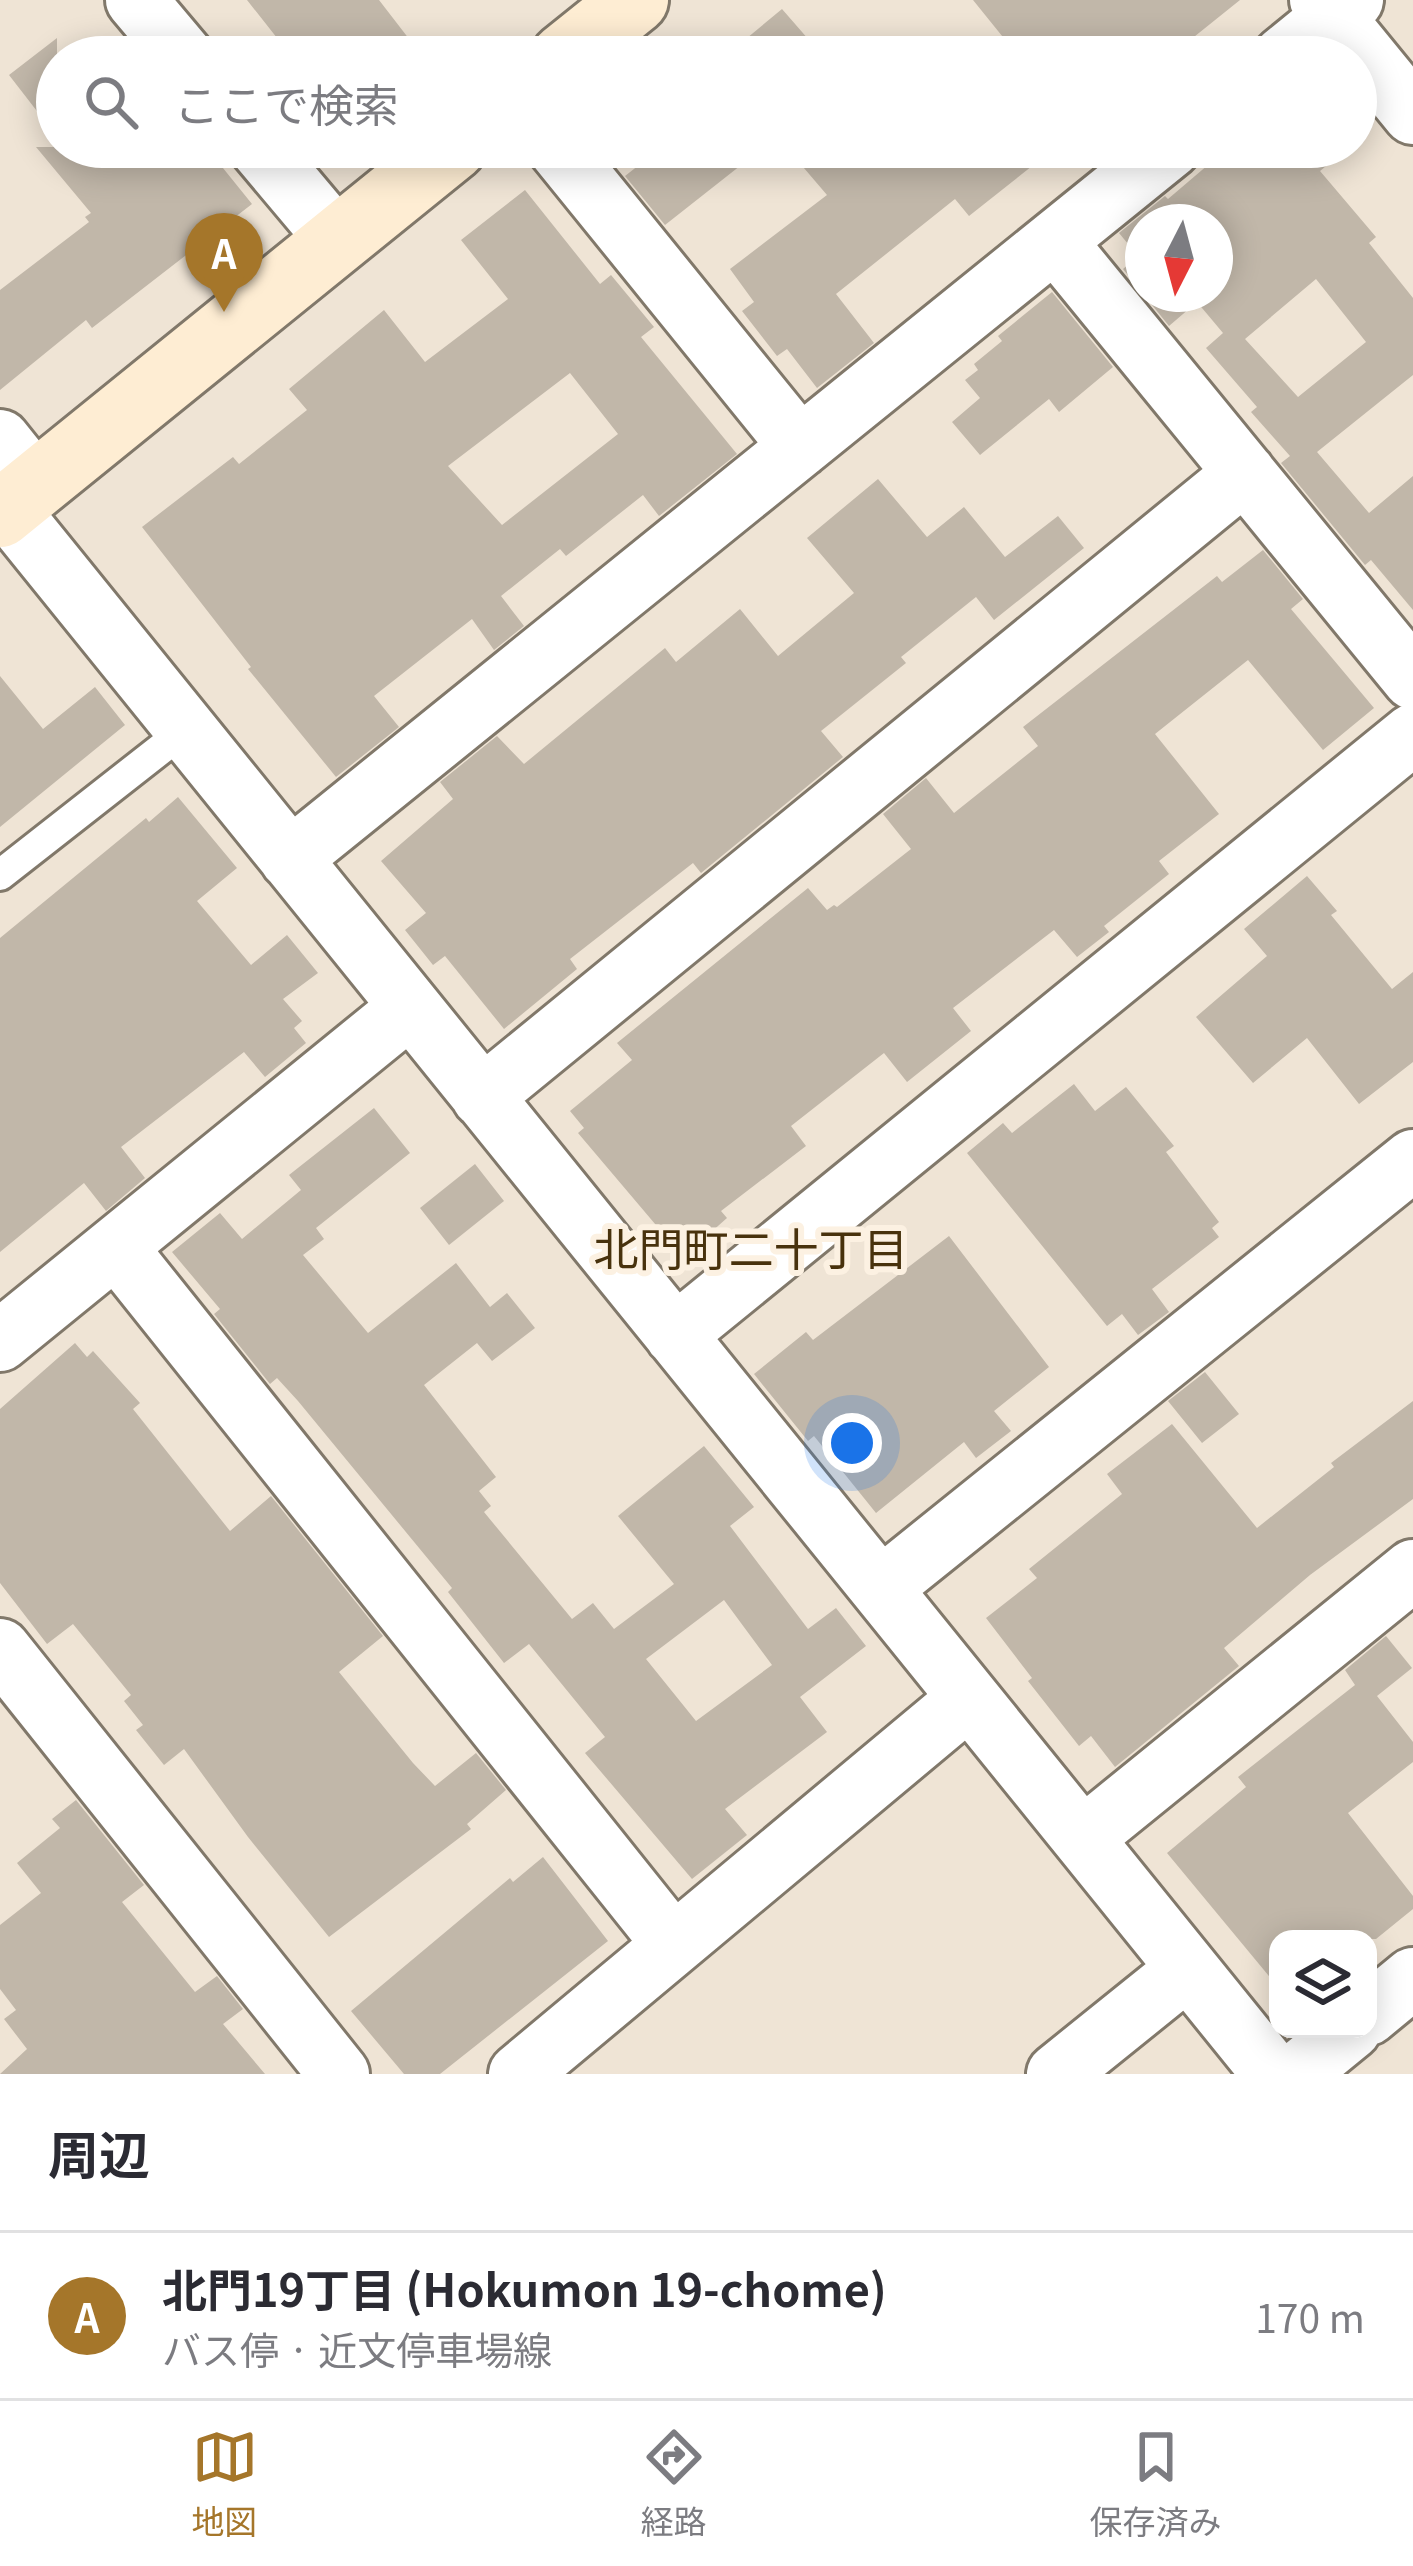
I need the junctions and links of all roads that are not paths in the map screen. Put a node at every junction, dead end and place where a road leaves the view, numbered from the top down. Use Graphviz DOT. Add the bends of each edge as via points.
graph roads {
  1 [pos="136,0"];
  2 [pos="635,0"];
  3 [pos="1335,5"];
  4 [pos="166,36"];
  5 [pos="590,36"];
  6 [pos="1303,36"];
  7 [pos="1357,36"];
  8 [pos="1377,64"];
  9 [pos="1413,115"];
  10 [pos="277,168"];
  11 [pos="427,168"];
  12 [pos="573,168"];
  13 [pos="1146,168"];
  14 [pos="338,241"];
  15 [pos="1055,241"];
  16 [pos="800,447"];
  17 [pos="1245,473"];
  18 [pos="11,487"];
  19 [pos="1413,679"];
  20 [pos="185,730"];
  21 [pos="1413,734"];
  22 [pos="290,859"];
  23 [pos="0,875"];
  24 [pos="408,1010"];
  25 [pos="482,1096"];
  26 [pos="1413,1160"];
  27 [pos="116,1246"];
  28 [pos="675,1335"];
  29 [pos="0,1342"];
  30 [pos="1413,1570"];
  31 [pos="881,1588"];
  32 [pos="0,1649"];
  33 [pos="968,1699"];
  34 [pos="1084,1837"];
  35 [pos="674,1944"];
  36 [pos="1186,1970"];
  37 [pos="1413,1978"];
  38 [pos="1377,2008"];
  39 [pos="1340,2038"];
  40 [pos="339,2074"];
  41 [pos="519,2074"];
  42 [pos="1057,2074"];
  43 [pos="1273,2074"];
  44 [pos="1296,2074"];
  1 -- 4 [label="street"];
  2 -- 5 [label="main road"];
  3 -- 6 [label="street"];
  3 -- 7 [label="street"];
  8 -- 9 [label="street"];
  10 -- 14 [label="street"];
  11 -- 14 [label="main road"];
  12 -- 16 [label="street"];
  13 -- 15 [label="street"];
  14 -- 18 [label="main road"];
  15 -- 16 [label="street"];
  15 -- 17 [label="street"];
  16 -- 22 [label="street"];
  17 -- 19 [label="street"];
  17 -- 25 [label="street"];
  18 -- 20 [label="street"];
  20 -- 22 [label="street"];
  20 -- 23 [label="lane"];
  21 -- 28 [label="street"];
  22 -- 24 [label="street"];
  24 -- 25 [label="street"];
  24 -- 27 [label="street"];
  25 -- 28 [label="street"];
  26 -- 31 [label="street"];
  27 -- 29 [label="street"];
  27 -- 35 [label="street"];
  28 -- 31 [label="street"];
  30 -- 34 [label="street"];
  31 -- 33 [label="street"];
  32 -- 40 [label="street"];
  33 -- 34 [label="street"];
  33 -- 35 [label="street"];
  34 -- 36 [label="street"];
  35 -- 41 [label="street"];
  36 -- 42 [label="street"];
  36 -- 43 [label="street"];
  37 -- 38 [label="street"];
  39 -- 44 [label="street"];
}
